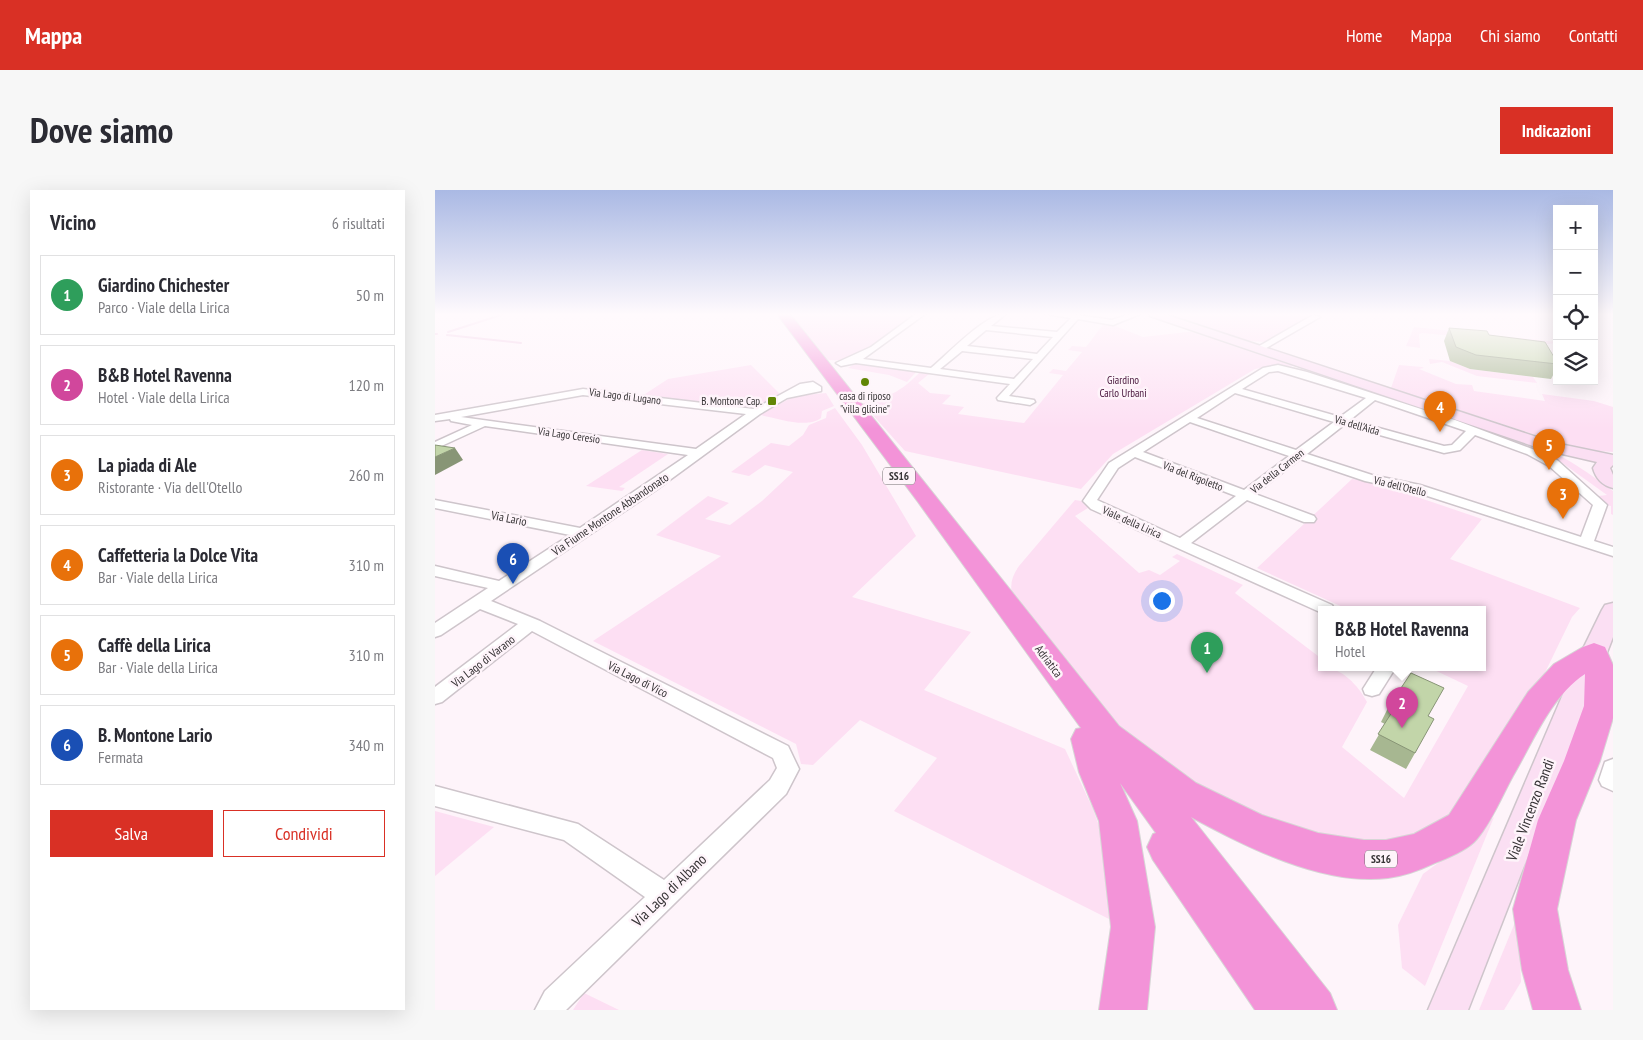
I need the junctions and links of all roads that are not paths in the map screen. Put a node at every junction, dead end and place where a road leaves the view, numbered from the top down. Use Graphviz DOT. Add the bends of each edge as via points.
graph roads {
  1 [pos="805,352"];
  2 [pos="813,352"];
  3 [pos="867,352"];
  4 [pos="957,352"];
  5 [pos="1000,352"];
  6 [pos="1045,352"];
  7 [pos="1268,352"];
  8 [pos="1041,357"];
  9 [pos="1291,360"];
  10 [pos="933,371"];
  11 [pos="1301,373"];
  12 [pos="1349,379"];
  13 [pos="1018,382"];
  14 [pos="1234,390"];
  15 [pos="784,396"];
  16 [pos="1373,397"];
  17 [pos="1404,398"];
  18 [pos="1030,402"];
  19 [pos="756,412"];
  20 [pos="438,418"];
  21 [pos="1187,418"];
  22 [pos="1343,421"];
  23 [pos="1448,422"];
  24 [pos="485,423"];
  25 [pos="1473,432"];
  26 [pos="1516,435"];
  27 [pos="435,446"];
  28 [pos="697,453"];
  29 [pos="1134,453"];
  30 [pos="1299,454"];
  31 [pos="1610,469"];
  32 [pos="1246,496"];
  33 [pos="435,504"];
  34 [pos="1309,519"];
  35 [pos="583,533"];
  36 [pos="1181,544"];
  37 [pos="1586,544"];
  38 [pos="1613,552"];
  39 [pos="435,571"];
  40 [pos="501,586"];
  41 [pos="477,602"];
  42 [pos="1319,606"];
  43 [pos="1613,610"];
  44 [pos="530,624"];
  45 [pos="435,631"];
  46 [pos="1594,654"];
  47 [pos="1384,671"];
  48 [pos="1372,689"];
  49 [pos="435,697"];
  50 [pos="1606,709"];
  51 [pos="1097,737"];
  52 [pos="1613,768"];
  53 [pos="788,770"];
  54 [pos="1613,782"];
  55 [pos="435,796"];
  56 [pos="664,895"];
  57 [pos="549,1010"];
  58 [pos="1123,1010"];
  59 [pos="1284,1010"];
  60 [pos="1313,1010"];
  61 [pos="1448,1010"];
  62 [pos="1557,1010"];
  1 -- 51 [label="highway, Adriatica / SS16" via="938,526 1018,642"];
  2 -- 51 [label="highway, Adriatica / SS16" via="926,497"];
  3 -- 10 [label="street" via="847,362"];
  4 -- 10 [label="street"];
  5 -- 8 [label="street"];
  6 -- 8 [label="street"];
  7 -- 9 [label="main road"];
  8 -- 13 [label="street"];
  9 -- 11 [label="street" via="1302,368"];
  9 -- 12 [label="main road"];
  10 -- 13 [label="street"];
  11 -- 12 [label="street, Viale della Lirica"];
  11 -- 14 [label="street, Viale della Lirica" via="1271,368"];
  11 -- 16 [label="street, Viale della Lirica"];
  12 -- 17 [label="main road"];
  13 -- 18 [label="street" via="1002,398"];
  14 -- 21 [label="street, Viale della Lirica"];
  14 -- 22 [label="street, Via dell'Aida"];
  15 -- 19 [label="street, Via Fiume Montone Abbandonato"];
  16 -- 22 [label="street, Via della Carmen"];
  16 -- 23 [label="street, Viale della Lirica"];
  17 -- 23 [label="street, Viale della Lirica" via="1443,414"];
  17 -- 26 [label="main road"];
  19 -- 20 [label="street, Via Lago di Lugano" via="583,392"];
  19 -- 28 [label="street, Via Fiume Montone Abbandonato"];
  20 -- 24 [label="street, Via Lago Ceresio"];
  21 -- 29 [label="street, Viale della Lirica"];
  21 -- 30 [label="street, Via dell'Otello"];
  22 -- 25 [label="street, Via dell'Aida" via="1444,450 1456,448"];
  22 -- 30 [label="street, Via della Carmen"];
  23 -- 25 [label="street, Viale della Lirica"];
  23 -- 26 [label="street, Viale della Lirica" via="1469,423"];
  24 -- 27 [label="street"];
  24 -- 28 [label="street, Via Lago Ceresio"];
  25 -- 37 [label="street, Viale della Lirica" via="1547,459 1593,496 1600,506"];
  26 -- 31 [label="main road"];
  28 -- 35 [label="street, Via Fiume Montone Abbandonato"];
  29 -- 32 [label="street, Via del Rigoletto"];
  29 -- 36 [label="street, Viale della Lirica" via="1113,466 1090,501"];
  30 -- 32 [label="street, Via della Carmen"];
  30 -- 37 [label="street, Via dell'Otello"];
  32 -- 34 [label="street, Via del Rigoletto"];
  32 -- 36 [label="street, Via della Carmen"];
  33 -- 35 [label="street, Via Lario"];
  35 -- 40 [label="street, Via Fiume Montone Abbandonato"];
  36 -- 42 [label="street, Viale della Lirica"];
  37 -- 38 [label="street, Via dell'Otello"];
  39 -- 40 [label="street"];
  40 -- 41 [label="street, Via Fiume Montone Abbandonato"];
  41 -- 44 [label="street, Via Lago di Vico"];
  41 -- 45 [label="street, Via Fiume Montone Abbandonato"];
  43 -- 46 [label="main road, Viale Vincenzo Randi"];
  44 -- 49 [label="street, Via Lago di Varano"];
  44 -- 53 [label="street, Via Lago di Vico" via="781,752"];
  46 -- 50 [label="highway"];
  46 -- 51 [label="highway, SS16" via="1565,672 1540,701 1463,827 1419,851 1385,859 1355,858 1291,845 1242,826 1176,790 1133,753"];
  46 -- 61 [label="main road, Viale Vincenzo Randi"];
  47 -- 48 [label="street"];
  50 -- 62 [label="highway" via="1557,820 1535,909 1545,970"];
  51 -- 58 [label="highway, SS16" via="1097,772 1118,820 1133,927"];
  51 -- 59 [label="highway, Adriatica / SS16"];
  51 -- 60 [label="highway, Adriatica / SS16"];
  52 -- 54 [label="street" via="1609,780"];
  53 -- 56 [label="street, Via Lago di Albano" via="777,787"];
  55 -- 56 [label="street" via="570,831"];
  56 -- 57 [label="street, Via Lago di Albano"];
}
